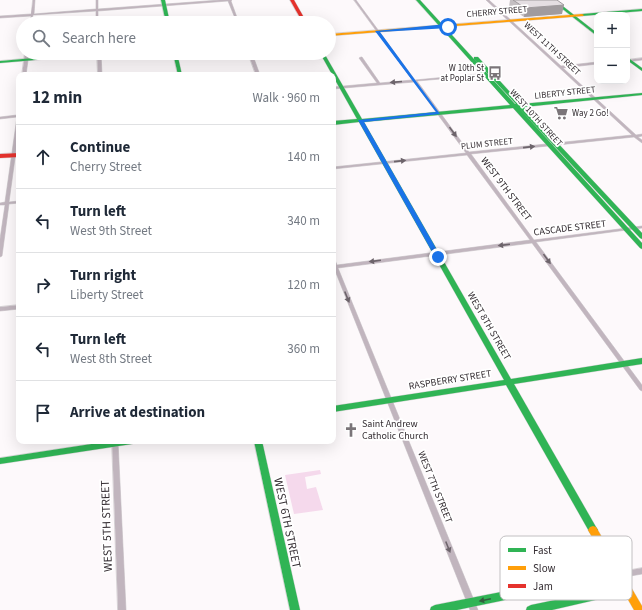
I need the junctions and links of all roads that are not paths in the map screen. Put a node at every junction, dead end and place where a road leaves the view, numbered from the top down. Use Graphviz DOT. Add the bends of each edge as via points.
graph roads {
  1 [pos="34,0"];
  2 [pos="96,0"];
  3 [pos="230,0"];
  4 [pos="292,0"];
  5 [pos="354,0"];
  6 [pos="487,0"];
  7 [pos="553,0"];
  8 [pos="164,2"];
  9 [pos="423,3"];
  10 [pos="97,10"];
  11 [pos="642,10"];
  12 [pos="32,14"];
  13 [pos="572,15"];
  14 [pos="97,16"];
  15 [pos="167,16"];
  16 [pos="236,16"];
  17 [pos="301,16"];
  18 [pos="0,17"];
  19 [pos="509,20"];
  20 [pos="444,26"];
  21 [pos="377,31"];
  22 [pos="594,33"];
  23 [pos="336,34"];
  24 [pos="16,58"];
  25 [pos="361,58"];
  26 [pos="642,59"];
  27 [pos="26,60"];
  28 [pos="101,60"];
  29 [pos="177,60"];
  30 [pos="253,60"];
  31 [pos="326,60"];
  32 [pos="630,60"];
  33 [pos="630,61"];
  34 [pos="0,62"];
  35 [pos="594,64"];
  36 [pos="560,67"];
  37 [pos="642,70"];
  38 [pos="24,72"];
  39 [pos="100,72"];
  40 [pos="179,72"];
  41 [pos="257,72"];
  42 [pos="333,72"];
  43 [pos="488,74"];
  44 [pos="336,78"];
  45 [pos="414,80"];
  46 [pos="378,84"];
  47 [pos="341,87"];
  48 [pos="336,88"];
  49 [pos="642,94"];
  50 [pos="595,99"];
  51 [pos="518,107"];
  52 [pos="440,114"];
  53 [pos="16,116"];
  54 [pos="0,118"];
  55 [pos="361,122"];
  56 [pos="336,125"];
  57 [pos="642,135"];
  58 [pos="636,136"];
  59 [pos="642,142"];
  60 [pos="553,145"];
  61 [pos="468,154"];
  62 [pos="0,156"];
  63 [pos="16,157"];
  64 [pos="16,157"];
  65 [pos="0,160"];
  66 [pos="16,161"];
  67 [pos="384,163"];
  68 [pos="336,168"];
  69 [pos="588,183"];
  70 [pos="16,202"];
  71 [pos="0,204"];
  72 [pos="6,204"];
  73 [pos="638,228"];
  74 [pos="626,229"];
  75 [pos="642,237"];
  76 [pos="534,241"];
  77 [pos="642,247"];
  78 [pos="436,254"];
  79 [pos="0,256"];
  80 [pos="336,264"];
  81 [pos="336,269"];
  82 [pos="16,306"];
  83 [pos="0,309"];
  84 [pos="642,361"];
  85 [pos="623,364"];
  86 [pos="509,382"];
  87 [pos="642,389"];
  88 [pos="388,400"];
  89 [pos="336,409"];
  90 [pos="103,444"];
  91 [pos="115,444"];
  92 [pos="259,444"];
  93 [pos="0,461"];
  94 [pos="597,536"];
  95 [pos="642,571"];
  96 [pos="632,573"];
  97 [pos="632,598"];
  98 [pos="501,600"];
  99 [pos="577,600"];
  100 [pos="472,607"];
  101 [pos="122,610"];
  102 [pos="295,610"];
  103 [pos="435,610"];
  104 [pos="531,610"];
  105 [pos="639,610"];
  1 -- 12 [label="street"];
  2 -- 10 [label="street"];
  3 -- 8 [label="street"];
  3 -- 16 [label="street"];
  4 -- 17 [label="street"];
  5 -- 21 [label="street, WEST 9TH STREET"];
  6 -- 19 [label="street, WEST 11TH STREET"];
  7 -- 13 [label="street"];
  8 -- 10 [label="street"];
  8 -- 15 [label="street"];
  9 -- 20 [label="street, WEST 10TH STREET"];
  10 -- 12 [label="street"];
  10 -- 14 [label="street"];
  11 -- 13 [label="street, CHERRY STREET"];
  12 -- 18 [label="street"];
  13 -- 19 [label="street, CHERRY STREET"];
  13 -- 22 [label="street"];
  19 -- 20 [label="street, CHERRY STREET"];
  19 -- 36 [label="street, WEST 11TH STREET"];
  20 -- 21 [label="street, CHERRY STREET"];
  20 -- 43 [label="street, WEST 10TH STREET"];
  21 -- 23 [label="street, CHERRY STREET"];
  21 -- 45 [label="street, WEST 9TH STREET"];
  24 -- 34 [label="street"];
  25 -- 46 [label="street"];
  26 -- 32 [label="street"];
  27 -- 38 [label="street"];
  28 -- 39 [label="street"];
  29 -- 40 [label="street"];
  30 -- 41 [label="street"];
  31 -- 42 [label="street, WEST 8TH STREET"];
  33 -- 37 [label="street"];
  35 -- 36 [label="street"];
  36 -- 50 [label="street, WEST 11TH STREET"];
  43 -- 45 [label="street"];
  43 -- 51 [label="street, WEST 10TH STREET"];
  44 -- 47 [label="street, WEST 8TH STREET"];
  45 -- 46 [label="street, one-way"];
  45 -- 52 [label="street, WEST 9TH STREET"];
  46 -- 47 [label="street"];
  47 -- 48 [label="street"];
  47 -- 55 [label="street, WEST 8TH STREET"];
  49 -- 50 [label="street, LIBERTY STREET"];
  50 -- 51 [label="street, LIBERTY STREET"];
  50 -- 58 [label="street, WEST 11TH STREET"];
  51 -- 52 [label="street, LIBERTY STREET"];
  51 -- 60 [label="street, WEST 10TH STREET"];
  52 -- 55 [label="street, LIBERTY STREET"];
  52 -- 61 [label="street, WEST 9TH STREET, one-way"];
  53 -- 54 [label="street"];
  55 -- 56 [label="street, LIBERTY STREET"];
  55 -- 67 [label="street, WEST 8TH STREET"];
  57 -- 58 [label="street, PLUM STREET"];
  58 -- 59 [label="street, WEST 11TH STREET"];
  58 -- 60 [label="street, PLUM STREET"];
  61 -- 60 [label="street, PLUM STREET, one-way"];
  60 -- 69 [label="street, WEST 10TH STREET"];
  67 -- 61 [label="street, PLUM STREET, one-way"];
  61 -- 76 [label="street, WEST 9TH STREET"];
  62 -- 63 [label="street"];
  64 -- 65 [label="street"];
  66 -- 72 [label="street"];
  67 -- 68 [label="street, PLUM STREET"];
  67 -- 78 [label="street, WEST 8TH STREET"];
  69 -- 73 [label="street, WEST 10TH STREET"];
  69 -- 74 [label="street, WEST 10TH STREET"];
  70 -- 72 [label="street"];
  71 -- 72 [label="street"];
  72 -- 79 [label="street"];
  73 -- 74 [label="street, CASCADE STREET"];
  73 -- 75 [label="street, WEST 10TH STREET"];
  74 -- 76 [label="street, CASCADE STREET"];
  74 -- 77 [label="street, WEST 10TH STREET"];
  76 -- 78 [label="street, CASCADE STREET, one-way"];
  76 -- 85 [label="street, WEST 9TH STREET, one-way"];
  78 -- 80 [label="street, CASCADE STREET, one-way"];
  78 -- 86 [label="street, WEST 8TH STREET"];
  81 -- 88 [label="street, WEST 7TH STREET, one-way"];
  82 -- 83 [label="street"];
  84 -- 85 [label="street, RASPBERRY STREET"];
  85 -- 86 [label="street, RASPBERRY STREET"];
  85 -- 87 [label="street, WEST 9TH STREET"];
  86 -- 88 [label="street, RASPBERRY STREET"];
  86 -- 94 [label="street, WEST 8TH STREET"];
  88 -- 89 [label="street, RASPBERRY STREET"];
  88 -- 100 [label="street, WEST 7TH STREET, one-way"];
  90 -- 93 [label="street"];
  91 -- 101 [label="street, WEST 5TH STREET"];
  92 -- 102 [label="street, WEST 6TH STREET"];
  95 -- 96 [label="street"];
  97 -- 105 [label="street, WEST 8TH STREET"];
  98 -- 100 [label="street, one-way"];
  99 -- 104 [label="street"];
  100 -- 103 [label="street"];
}
